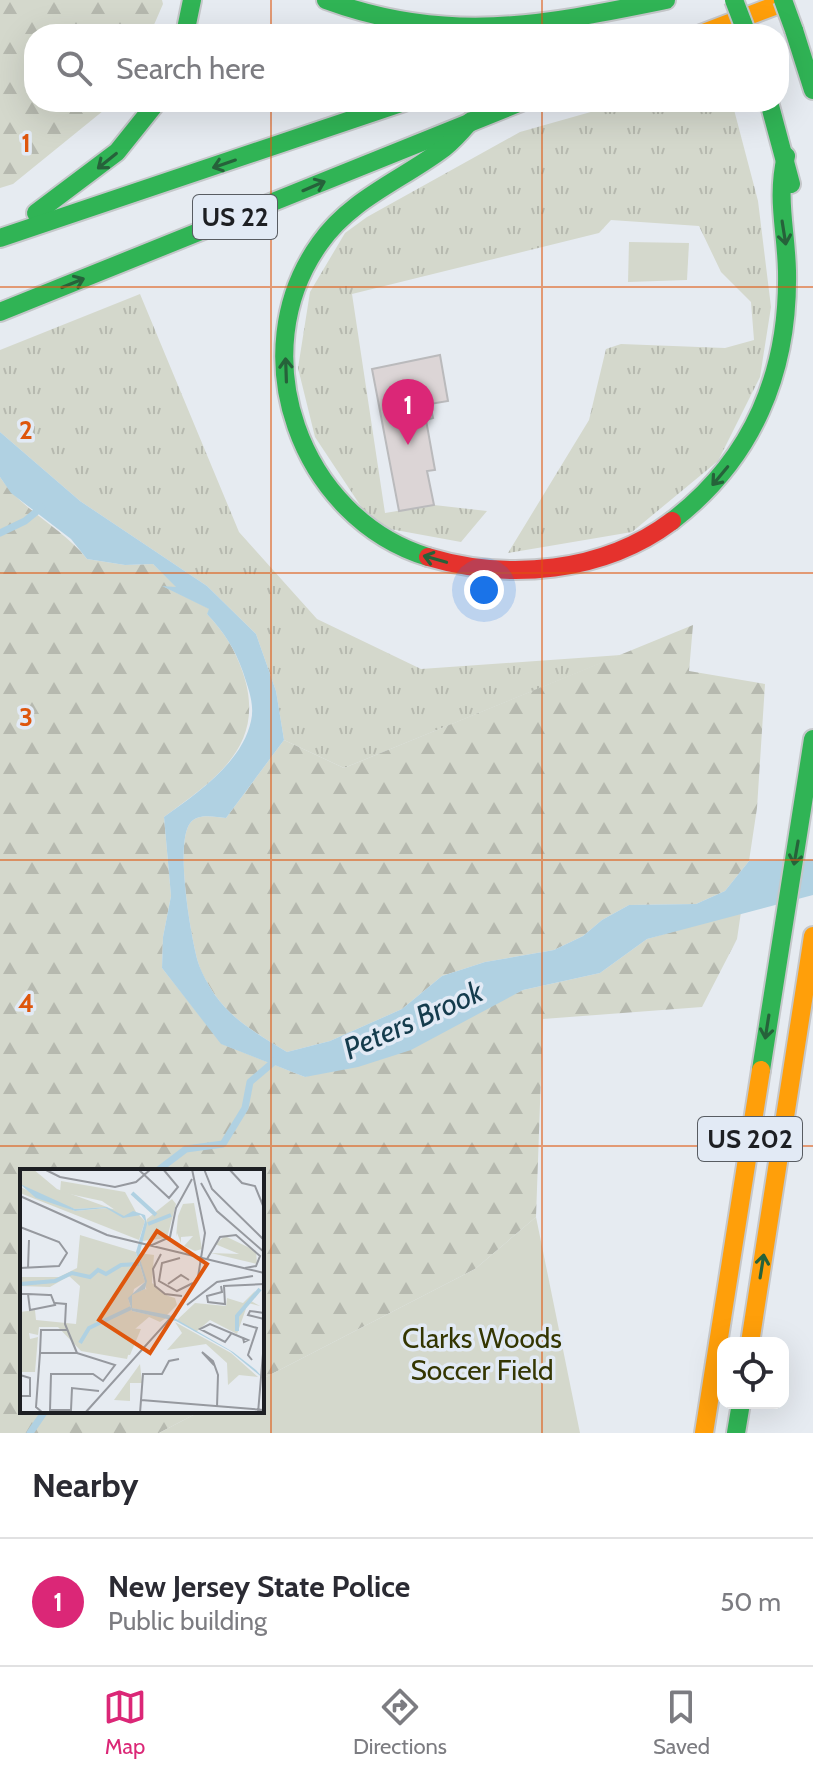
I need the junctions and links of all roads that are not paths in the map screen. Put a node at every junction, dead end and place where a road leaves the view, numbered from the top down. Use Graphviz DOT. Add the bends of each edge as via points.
graph roads {
  1 [pos="192,0"];
  2 [pos="326,0"];
  3 [pos="666,0"];
  4 [pos="682,0"];
  5 [pos="734,0"];
  6 [pos="783,0"];
  7 [pos="790,0"];
  8 [pos="187,24"];
  9 [pos="392,24"];
  10 [pos="537,24"];
  11 [pos="621,24"];
  12 [pos="727,24"];
  13 [pos="743,24"];
  14 [pos="813,90"];
  15 [pos="149,112"];
  16 [pos="374,112"];
  17 [pos="495,112"];
  18 [pos="772,112"];
  19 [pos="471,121"];
  20 [pos="786,156"];
  21 [pos="6,236"];
  22 [pos="807,279"];
  23 [pos="0,312"];
  24 [pos="813,739"];
  25 [pos="812,941"];
  26 [pos="751,1337"];
  27 [pos="740,1409"];
  28 [pos="750,1409"];
  29 [pos="704,1433"];
  30 [pos="736,1433"];
  31 [pos="753,1433"];
  1 -- 8 [label="highway"];
  2 -- 9 [label="highway"];
  3 -- 10 [label="highway"];
  4 -- 11 [label="highway"];
  5 -- 13 [label="highway, bridge"];
  6 -- 14 [label="highway, bridge"];
  7 -- 12 [label="highway"];
  15 -- 21 [label="highway, one-way" via="117,152"];
  16 -- 21 [label="highway, US 22, one-way"];
  17 -- 19 [label="highway, US 22"];
  18 -- 20 [label="highway"];
  20 -- 19 [label="highway, one-way" via="779,198 788,278 785,334 763,411 735,459 686,511 617,551 555,568 481,571 391,544 353,520 303,451 285,372 288,322 298,284 323,239 373,191 441,150"];
  23 -- 19 [label="highway, US 22, one-way"];
  20 -- 22 [label="highway"];
  24 -- 29 [label="highway, US 202, one-way"];
  26 -- 25 [label="highway, US 202, one-way"];
  27 -- 30 [label="highway"];
  28 -- 31 [label="highway"];
}
